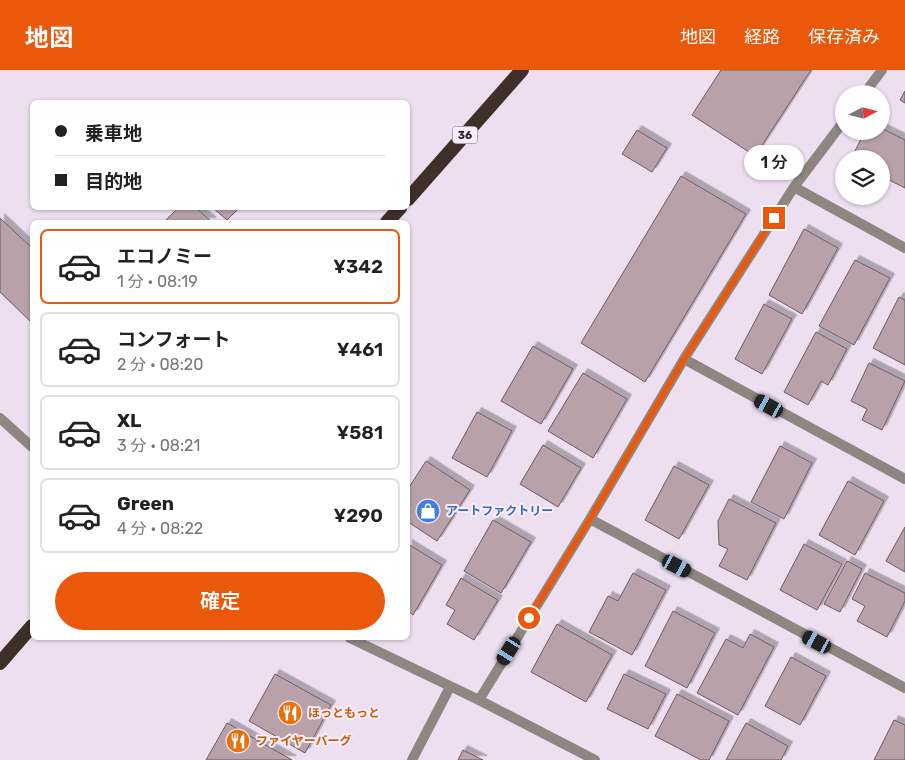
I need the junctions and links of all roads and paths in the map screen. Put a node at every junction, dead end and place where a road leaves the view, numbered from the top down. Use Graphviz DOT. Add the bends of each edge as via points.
graph roads {
  1 [pos="522,70"];
  2 [pos="882,70"];
  3 [pos="871,85"];
  4 [pos="835,133"];
  5 [pos="794,187"];
  6 [pos="410,197"];
  7 [pos="398,210"];
  8 [pos="389,220"];
  9 [pos="905,248"];
  10 [pos="684,359"];
  11 [pos="0,418"];
  12 [pos="30,445"];
  13 [pos="905,479"];
  14 [pos="590,519"];
  15 [pos="30,628"];
  16 [pos="354,640"];
  17 [pos="0,663"];
  18 [pos="450,687"];
  19 [pos="905,688"];
  20 [pos="479,700"];
  21 [pos="412,760"];
  22 [pos="595,760"];
  1 -- 6 [label="highway, 36"];
  2 -- 3 [label="street"];
  4 -- 5 [label="street"];
  5 -- 9 [label="street"];
  5 -- 10 [label="street"];
  7 -- 8 [label="highway"];
  10 -- 13 [label="street"];
  10 -- 14 [label="street"];
  11 -- 12 [label="street"];
  14 -- 19 [label="street"];
  14 -- 20 [label="street"];
  15 -- 17 [label="highway"];
  16 -- 18 [label="street"];
  18 -- 20 [label="street"];
  18 -- 21 [label="street"];
  20 -- 22 [label="street"];
}
